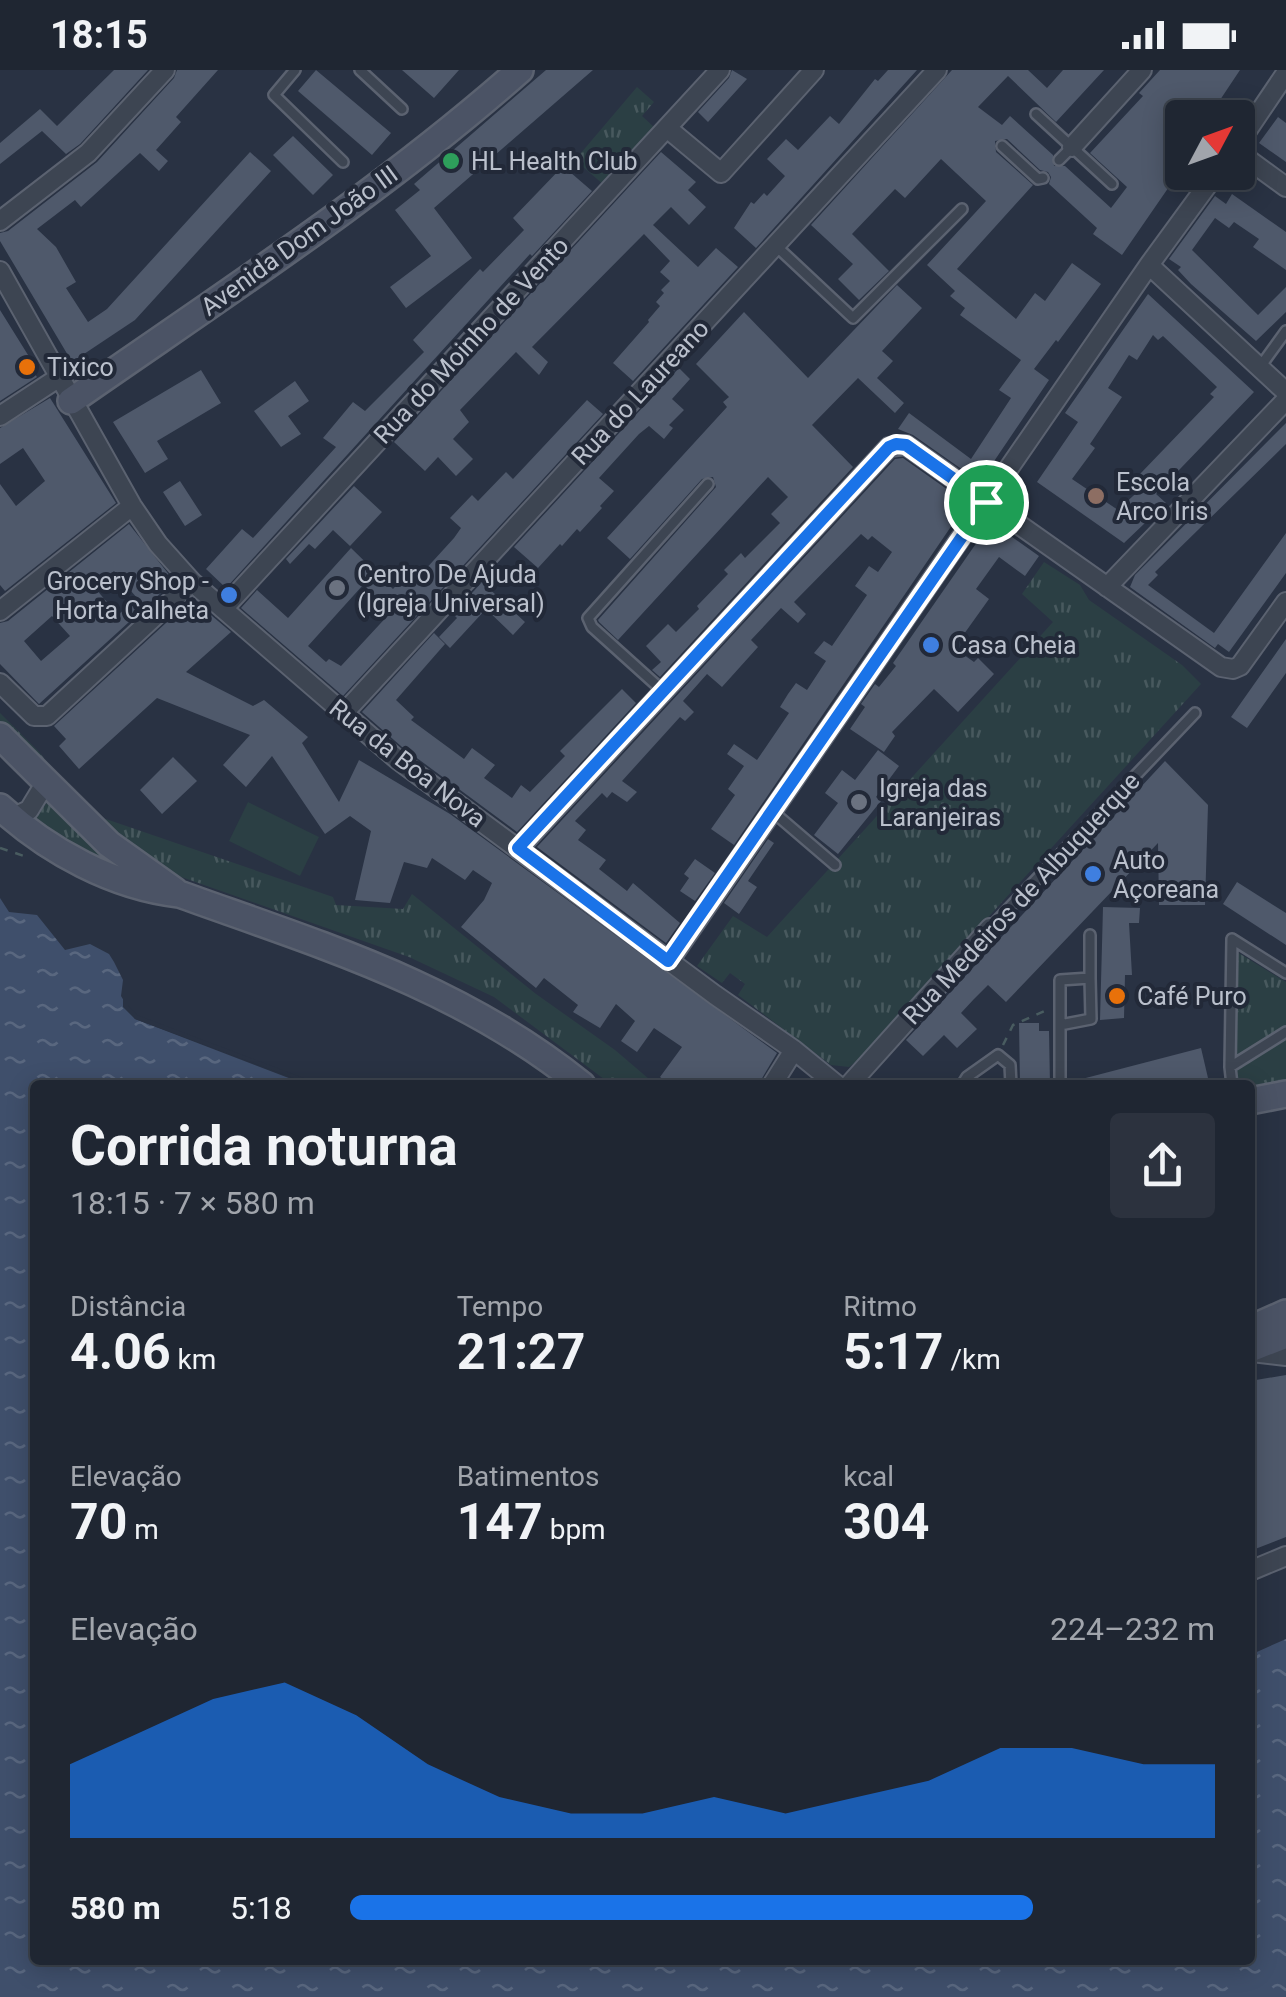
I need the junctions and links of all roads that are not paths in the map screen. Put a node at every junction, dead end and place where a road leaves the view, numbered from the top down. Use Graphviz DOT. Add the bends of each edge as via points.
graph roads {
  1 [pos="165,70"];
  2 [pos="295,70"];
  3 [pos="360,70"];
  4 [pos="520,70"];
  5 [pos="720,70"];
  6 [pos="814,70"];
  7 [pos="937,70"];
  8 [pos="1142,70"];
  9 [pos="1286,73"];
  10 [pos="1280,95"];
  11 [pos="402,109"];
  12 [pos="1036,114"];
  13 [pos="1255,124"];
  14 [pos="667,128"];
  15 [pos="1002,146"];
  16 [pos="1065,154"];
  17 [pos="343,162"];
  18 [pos="1255,164"];
  19 [pos="1042,178"];
  20 [pos="1112,184"];
  21 [pos="1286,187"];
  22 [pos="1204,190"];
  23 [pos="962,208"];
  24 [pos="0,222"];
  25 [pos="776,246"];
  26 [pos="1150,265"];
  27 [pos="0,271"];
  28 [pos="1286,331"];
  29 [pos="1260,367"];
  30 [pos="65,389"];
  31 [pos="1286,392"];
  32 [pos="1286,400"];
  33 [pos="0,416"];
  34 [pos="708,484"];
  35 [pos="986,502"];
  36 [pos="132,506"];
  37 [pos="192,582"];
  38 [pos="1107,587"];
  39 [pos="1286,602"];
  40 [pos="222,609"];
  41 [pos="0,611"];
  42 [pos="0,684"];
  43 [pos="663,691"];
  44 [pos="1196,713"];
  45 [pos="343,714"];
  46 [pos="0,736"];
  47 [pos="46,782"];
  48 [pos="772,811"];
  49 [pos="6,812"];
  50 [pos="518,848"];
  51 [pos="835,865"];
  52 [pos="180,894"];
  53 [pos="990,928"];
  54 [pos="1090,935"];
  55 [pos="668,961"];
  56 [pos="1286,973"];
  57 [pos="1090,978"];
  58 [pos="1060,1025"];
  59 [pos="1286,1032"];
  60 [pos="794,1050"];
  61 [pos="1230,1067"];
  62 [pos="575,1080"];
  63 [pos="775,1080"];
  64 [pos="830,1080"];
  65 [pos="853,1080"];
  66 [pos="965,1080"];
  67 [pos="1011,1080"];
  68 [pos="1060,1080"];
  69 [pos="1231,1080"];
  70 [pos="1286,1094"];
  71 [pos="1255,1100"];
  72 [pos="1286,1312"];
  73 [pos="1255,1327"];
  74 [pos="1286,1335"];
  75 [pos="1255,1348"];
  76 [pos="1255,1351"];
  77 [pos="1286,1356"];
  78 [pos="1286,1556"];
  79 [pos="1255,1569"];
  1 -- 24 [label="street" via="88,153"];
  2 -- 17 [label="lane" via="274,94"];
  3 -- 11 [label="lane"];
  4 -- 30 [label="main road, Avenida Dom João III" via="352,203"];
  5 -- 14 [label="street, Rua do Moinho de Vento"];
  6 -- 14 [label="street" via="721,173"];
  7 -- 25 [label="street, Rua do Laureano"];
  8 -- 16 [label="street"];
  9 -- 10 [label="street"];
  10 -- 13 [label="street"];
  12 -- 16 [label="lane"];
  14 -- 40 [label="street, Rua do Moinho de Vento"];
  15 -- 19 [label="lane"];
  16 -- 20 [label="lane"];
  18 -- 21 [label="street"];
  22 -- 26 [label="street"];
  23 -- 25 [label="lane" via="854,318"];
  25 -- 45 [label="street, Rua do Laureano"];
  26 -- 29 [label="street"];
  26 -- 35 [label="street"];
  27 -- 30 [label="street, Rua da Boa Nova"];
  28 -- 29 [label="lane"];
  29 -- 31 [label="street"];
  30 -- 33 [label="street"];
  30 -- 36 [label="street, Rua da Boa Nova"];
  32 -- 38 [label="street"];
  34 -- 43 [label="lane" via="588,618"];
  35 -- 38 [label="street"];
  35 -- 43 [label="street" via="906,445 889,447"];
  35 -- 48 [label="street"];
  36 -- 37 [label="street, Rua da Boa Nova"];
  36 -- 41 [label="street"];
  37 -- 40 [label="street, Rua da Boa Nova"];
  37 -- 42 [label="street" via="47,716 34,716"];
  38 -- 39 [label="street" via="1233,669"];
  40 -- 45 [label="street, Rua da Boa Nova"];
  43 -- 50 [label="street"];
  44 -- 53 [label="lane, Rua Medeiros de Albuquerque"];
  45 -- 50 [label="street, Rua da Boa Nova"];
  46 -- 47 [label="main road"];
  47 -- 49 [label="street" via="29,810"];
  47 -- 52 [label="main road" via="110,844"];
  48 -- 51 [label="lane"];
  48 -- 55 [label="street"];
  49 -- 52 [label="main road" via="112,878"];
  50 -- 55 [label="street, Rua da Boa Nova"];
  52 -- 62 [label="main road" via="460,1002"];
  53 -- 65 [label="street, Rua Medeiros de Albuquerque"];
  54 -- 57 [label="lane"];
  55 -- 60 [label="street, Rua da Boa Nova"];
  56 -- 61 [label="lane" via="1232,939"];
  57 -- 58 [label="lane" via="1091,1019"];
  57 -- 58 [label="lane" via="1060,980"];
  58 -- 68 [label="lane"];
  59 -- 61 [label="lane"];
  60 -- 63 [label="street"];
  60 -- 64 [label="street, Rua da Boa Nova"];
  61 -- 69 [label="lane"];
  66 -- 67 [label="lane" via="998,1056 1010,1065"];
  70 -- 71 [label="main road"];
  72 -- 73 [label="main road"];
  74 -- 75 [label="main road"];
  76 -- 77 [label="street"];
  78 -- 79 [label="street"];
}
